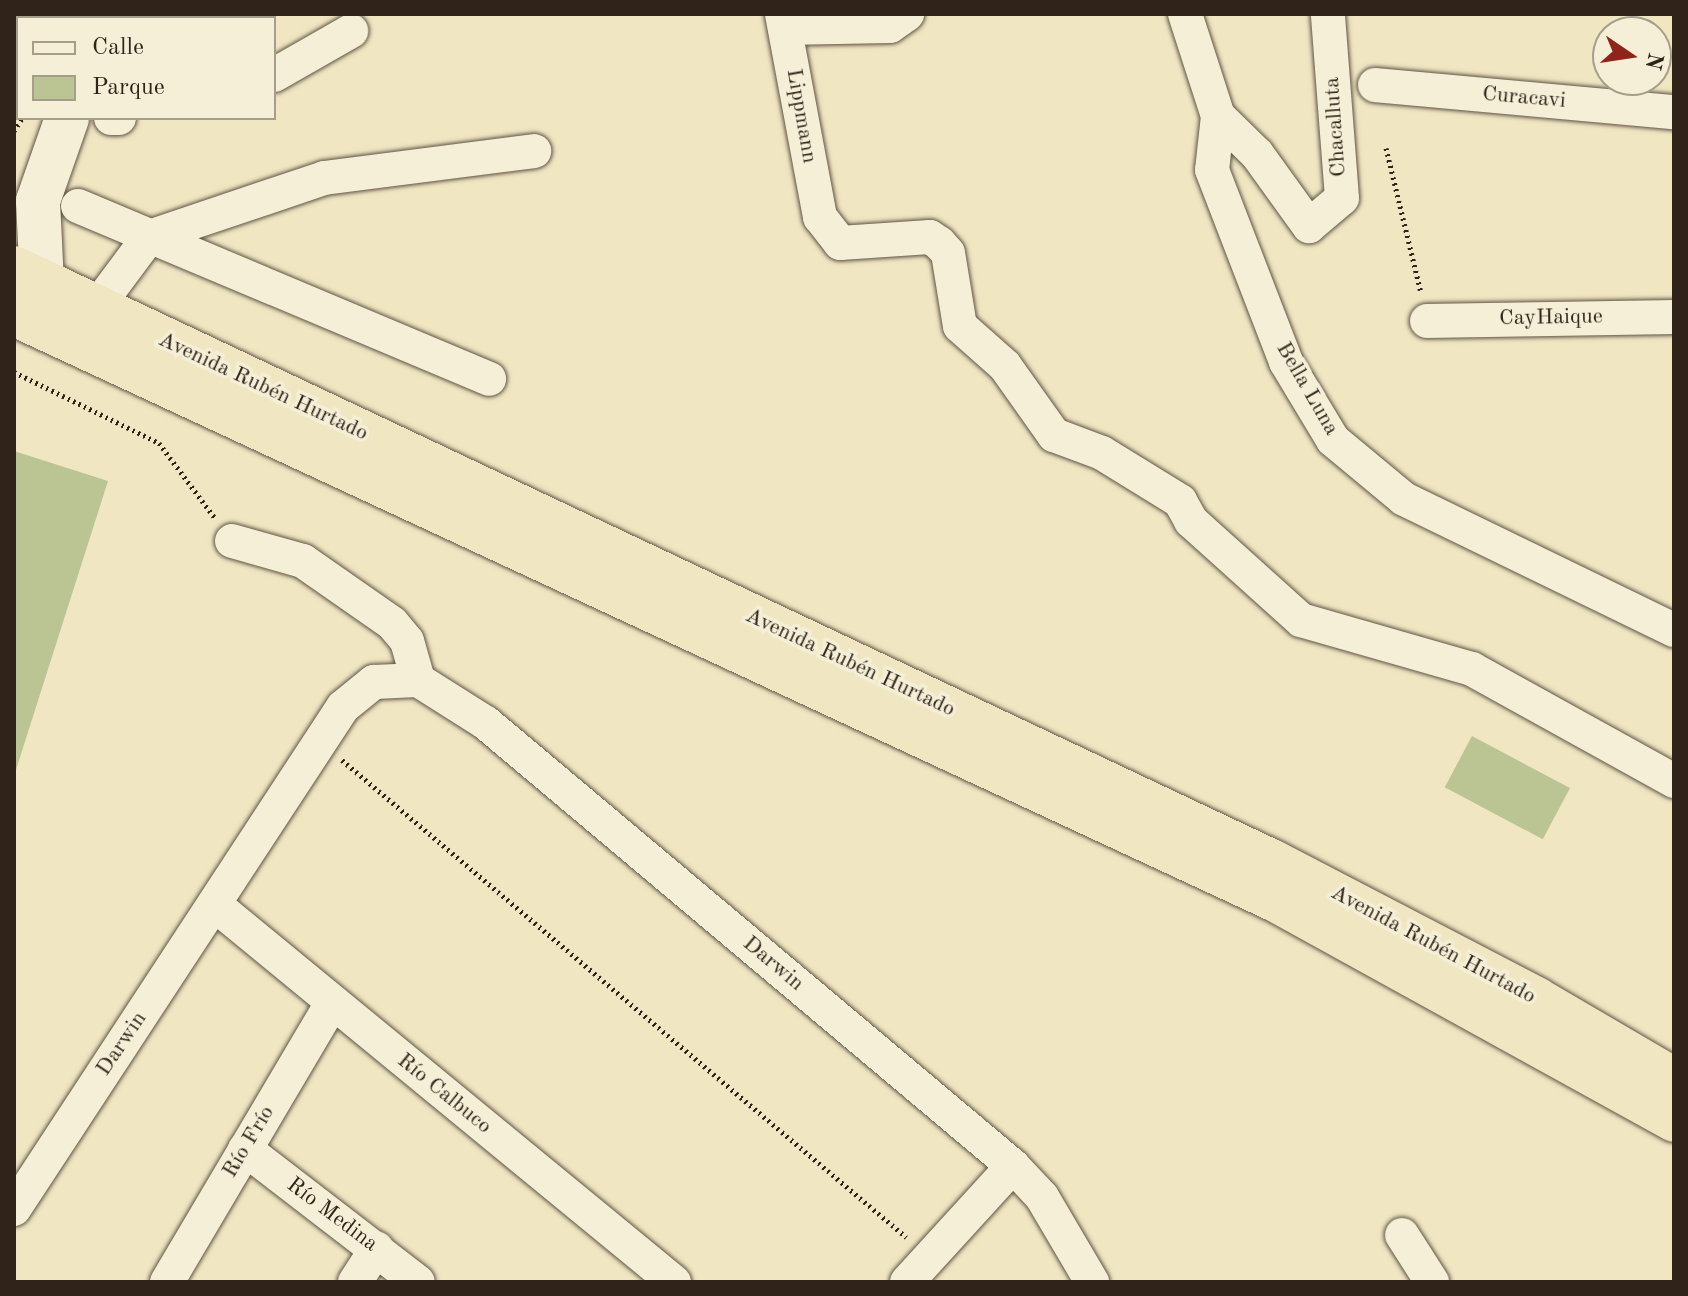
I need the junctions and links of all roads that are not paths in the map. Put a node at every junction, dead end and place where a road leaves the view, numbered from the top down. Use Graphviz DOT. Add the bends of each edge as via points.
graph roads {
  1 [pos="907,14"];
  2 [pos="1185,14"];
  3 [pos="1328,14"];
  4 [pos="784,21"];
  5 [pos="351,31"];
  6 [pos="276,74"];
  7 [pos="1375,85"];
  8 [pos="1674,112"];
  9 [pos="1218,116"];
  10 [pos="66,120"];
  11 [pos="534,151"];
  12 [pos="78,206"];
  13 [pos="149,237"];
  14 [pos="23,288"];
  15 [pos="96,308"];
  16 [pos="1674,317"];
  17 [pos="1427,321"];
  18 [pos="19,356"];
  19 [pos="111,360"];
  20 [pos="489,379"];
  21 [pos="232,541"];
  22 [pos="1674,630"];
  23 [pos="418,680"];
  24 [pos="1674,781"];
  25 [pos="215,905"];
  26 [pos="332,1003"];
  27 [pos="1674,1080"];
  28 [pos="1674,1120"];
  29 [pos="245,1149"];
  30 [pos="1013,1166"];
  31 [pos="14,1209"];
  32 [pos="1402,1235"];
  33 [pos="377,1248"];
  34 [pos="167,1282"];
  35 [pos="355,1282"];
  36 [pos="418,1282"];
  37 [pos="674,1282"];
  38 [pos="907,1282"];
  39 [pos="1092,1282"];
  40 [pos="1432,1282"];
  1 -- 4 [label="street" via="890,26"];
  2 -- 9 [label="street, Bella Luna"];
  3 -- 9 [label="street, Chacalluta" via="1342,198 1309,226 1257,154"];
  4 -- 24 [label="street, Lippmann" via="820,217 840,243 930,237 939,243 948,253 960,326 1005,366 1054,435 1102,453 1180,501 1191,521 1301,620 1472,669"];
  5 -- 6 [label="street"];
  7 -- 8 [label="street, Curacavi"];
  9 -- 22 [label="street, Bella Luna" via="1212,170 1286,362 1333,440 1404,499"];
  10 -- 14 [label="street" via="38,201"];
  11 -- 13 [label="street" via="324,178"];
  12 -- 13 [label="street"];
  13 -- 15 [label="street"];
  13 -- 20 [label="street"];
  14 -- 15 [label="highway, Avenida Rubén Hurtado"];
  14 -- 19 [label="highway, Avenida Rubén Hurtado"];
  15 -- 27 [label="highway, Avenida Rubén Hurtado" via="1273,862 1522,991"];
  16 -- 17 [label="street, CayHaique"];
  18 -- 19 [label="highway"];
  19 -- 28 [label="highway, Avenida Rubén Hurtado" via="1278,901"];
  21 -- 23 [label="street" via="303,561 392,623 407,641"];
  23 -- 25 [label="street, Darwin" via="374,682 343,707"];
  23 -- 30 [label="street, Darwin" via="486,723"];
  25 -- 26 [label="street, Río Calbuco"];
  25 -- 31 [label="street, Darwin"];
  26 -- 29 [label="street, Río Frío"];
  26 -- 37 [label="street, Río Calbuco"];
  29 -- 33 [label="street, Río Medina"];
  29 -- 34 [label="street, Río Frío"];
  30 -- 38 [label="street"];
  30 -- 39 [label="street, Darwin" via="1042,1197"];
  32 -- 40 [label="street"];
  33 -- 35 [label="street"];
  33 -- 36 [label="street, Río Medina"];
}
